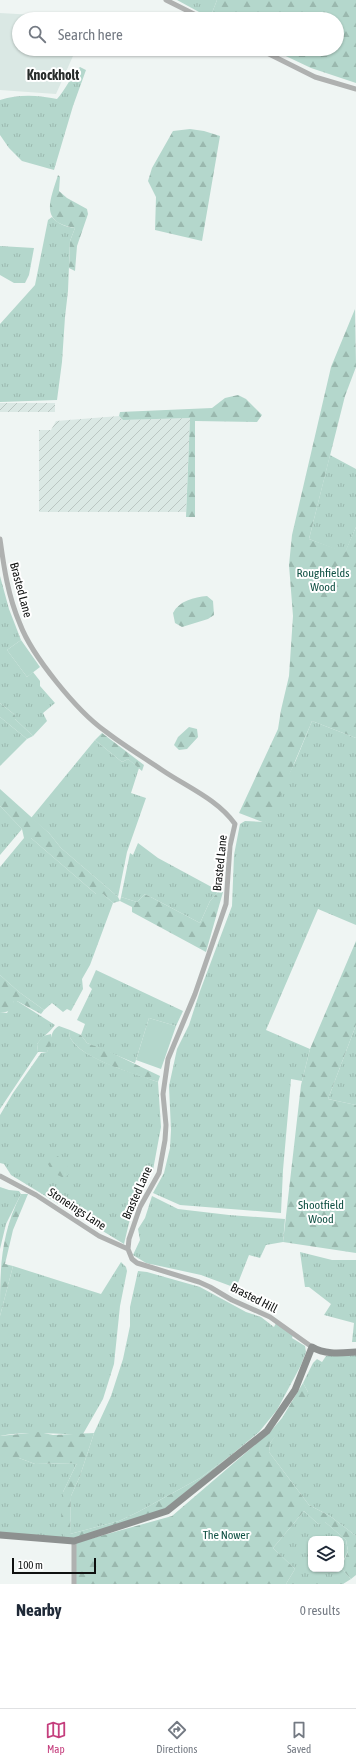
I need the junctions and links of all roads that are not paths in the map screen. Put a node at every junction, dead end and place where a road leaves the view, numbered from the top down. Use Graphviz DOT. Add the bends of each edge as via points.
graph roads {
  1 [pos="166,0"];
  2 [pos="190,12"];
  3 [pos="274,56"];
  4 [pos="356,89"];
  5 [pos="0,539"];
  6 [pos="0,1176"];
  7 [pos="128,1249"];
  8 [pos="312,1347"];
  9 [pos="356,1352"];
  10 [pos="0,1535"];
  11 [pos="74,1541"];
  12 [pos="74,1584"];
  1 -- 2 [label="street"];
  3 -- 4 [label="street" via="315,76"];
  5 -- 7 [label="street, Brasted Lane" via="6,581 20,626 32,648 60,685 104,731 224,810 235,824 230,846 226,904 195,994 168,1059 163,1094 165,1140 159,1173 140,1207"];
  6 -- 7 [label="street, Stoneings Lane" via="36,1195 99,1236"];
  7 -- 8 [label="street, Brasted Hill" via="132,1259 137,1263 199,1282 270,1317"];
  8 -- 9 [label="street, Brasted Hill" via="319,1351"];
  8 -- 11 [label="street" via="295,1390 267,1431 167,1511"];
  10 -- 11 [label="street"];
  11 -- 12 [label="street"];
}
